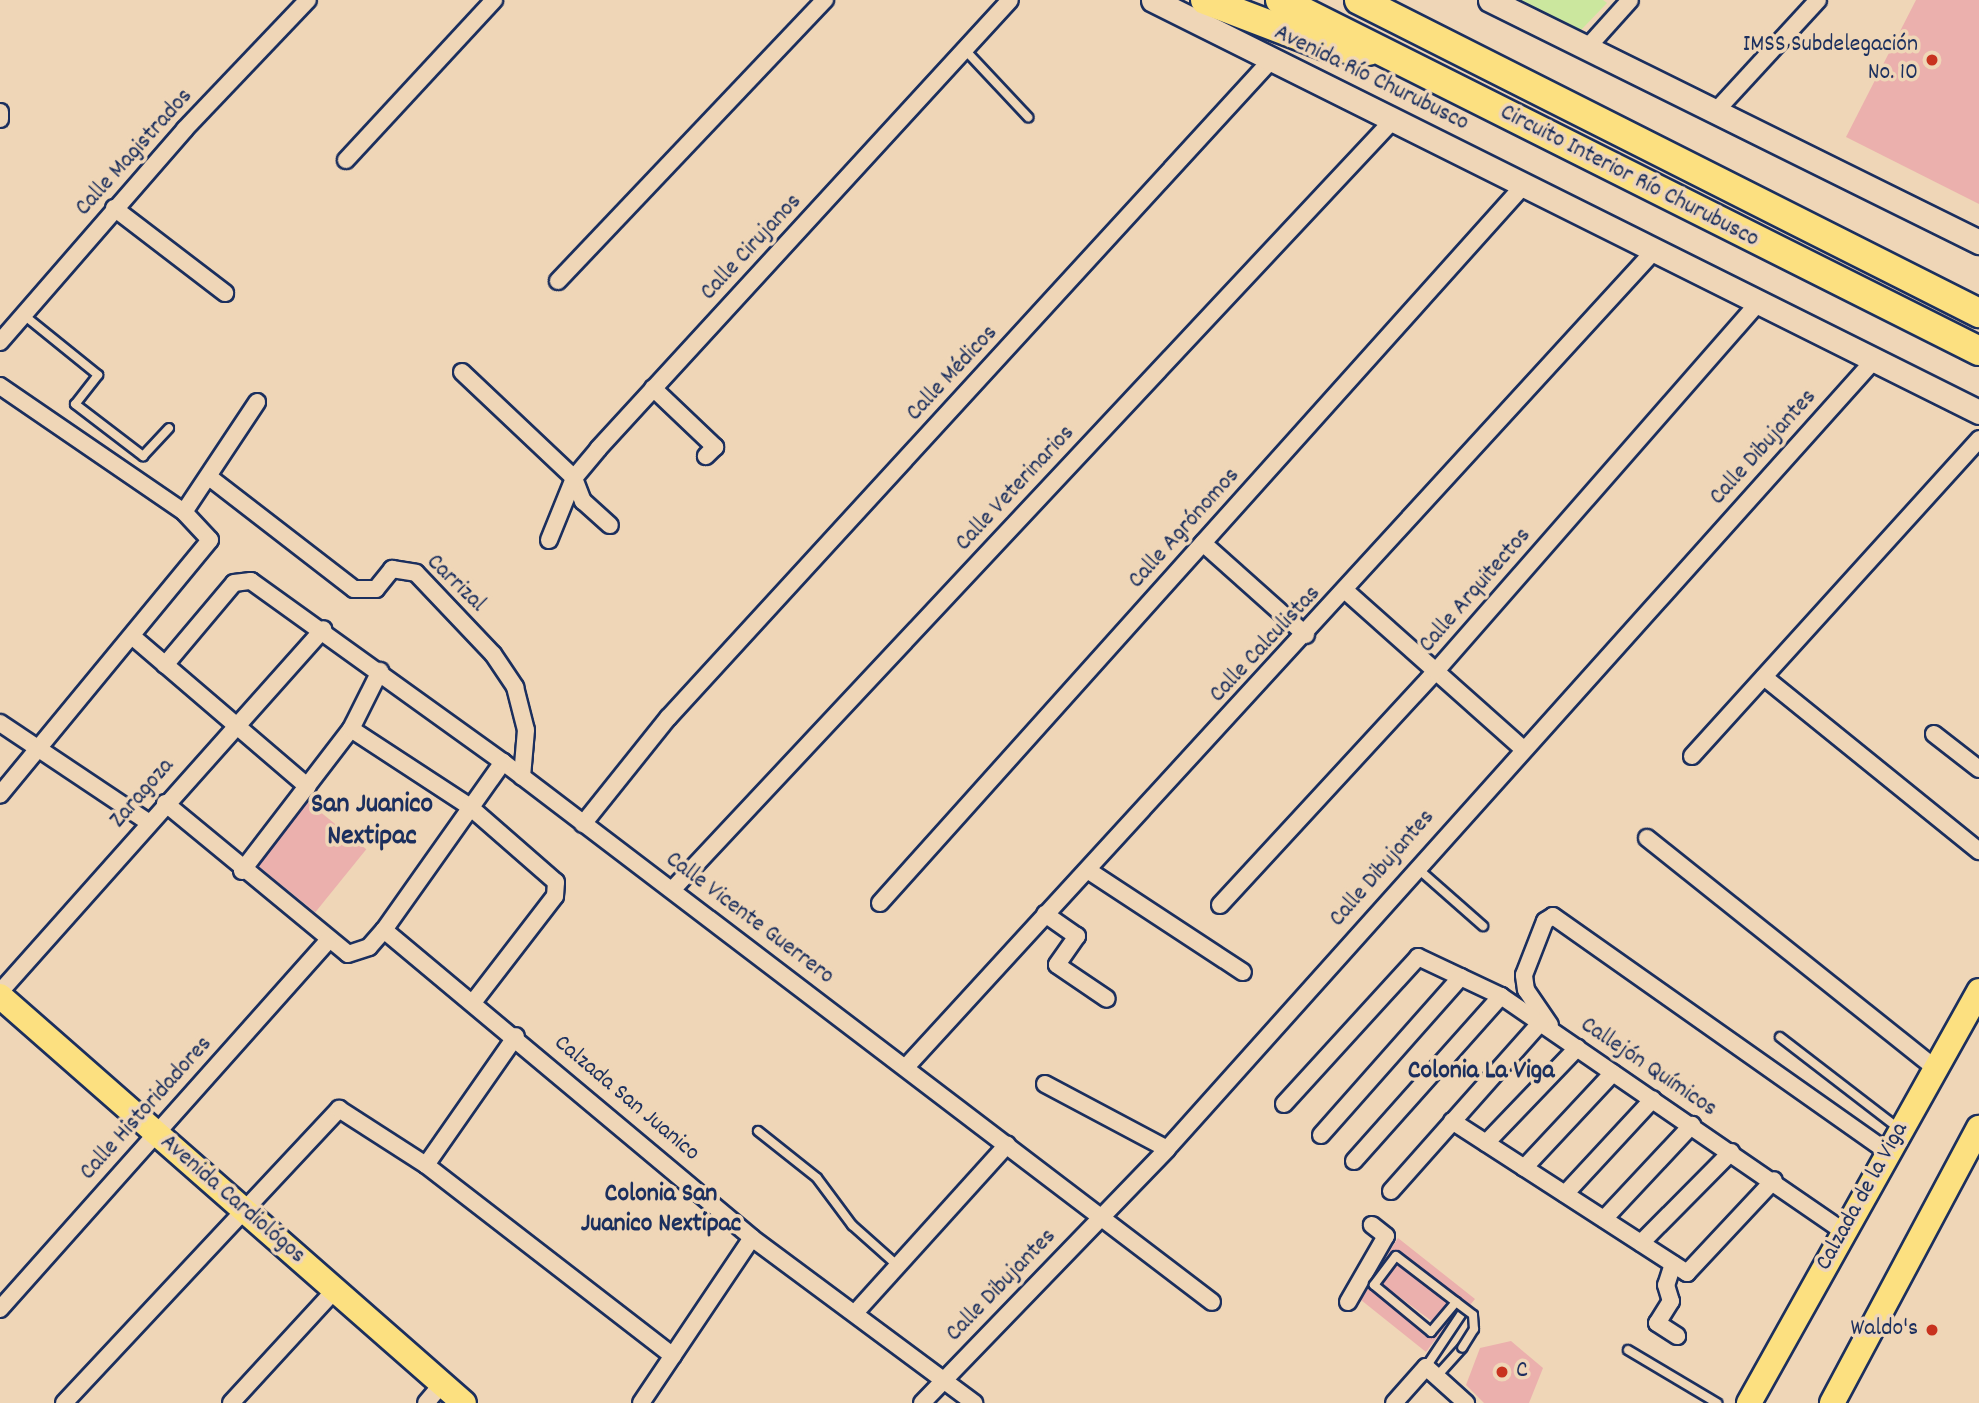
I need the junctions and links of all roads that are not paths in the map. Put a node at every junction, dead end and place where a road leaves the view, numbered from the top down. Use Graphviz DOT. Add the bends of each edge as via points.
graph roads {
  1 [pos="308,0"];
  2 [pos="494,0"];
  3 [pos="825,0"];
  4 [pos="1010,0"];
  5 [pos="1153,0"];
  6 [pos="1205,0"];
  7 [pos="1280,0"];
  8 [pos="1359,0"];
  9 [pos="1383,0"];
  10 [pos="1490,0"];
  11 [pos="1630,0"];
  12 [pos="1818,0"];
  13 [pos="1406,23"];
  14 [pos="1587,48"];
  15 [pos="966,51"];
  16 [pos="1386,53"];
  17 [pos="1272,59"];
  18 [pos="1716,111"];
  19 [pos="1028,117"];
  20 [pos="1393,120"];
  21 [pos="346,160"];
  22 [pos="1524,185"];
  23 [pos="114,208"];
  24 [pos="1979,242"];
  25 [pos="1655,250"];
  26 [pos="558,281"];
  27 [pos="225,293"];
  28 [pos="1759,302"];
  29 [pos="1979,313"];
  30 [pos="25,316"];
  31 [pos="0,342"];
  32 [pos="1979,351"];
  33 [pos="1875,359"];
  34 [pos="462,372"];
  35 [pos="0,386"];
  36 [pos="653,388"];
  37 [pos="257,402"];
  38 [pos="1979,411"];
  39 [pos="169,428"];
  40 [pos="1979,439"];
  41 [pos="706,456"];
  42 [pos="209,477"];
  43 [pos="574,478"];
  44 [pos="184,512"];
  45 [pos="610,525"];
  46 [pos="549,540"];
  47 [pos="1203,543"];
  48 [pos="1347,593"];
  49 [pos="323,629"];
  50 [pos="1306,635"];
  51 [pos="133,637"];
  52 [pos="165,665"];
  53 [pos="380,671"];
  54 [pos="1436,671"];
  55 [pos="1764,677"];
  56 [pos="0,723"];
  57 [pos="233,724"];
  58 [pos="351,729"];
  59 [pos="1934,734"];
  60 [pos="1522,748"];
  61 [pos="40,750"];
  62 [pos="1692,756"];
  63 [pos="503,762"];
  64 [pos="1979,769"];
  65 [pos="522,777"];
  66 [pos="308,787"];
  67 [pos="0,795"];
  68 [pos="165,803"];
  69 [pos="470,807"];
  70 [pos="148,822"];
  71 [pos="583,824"];
  72 [pos="1647,838"];
  73 [pos="1979,851"];
  74 [pos="1415,866"];
  75 [pos="242,871"];
  76 [pos="1089,871"];
  77 [pos="672,890"];
  78 [pos="880,903"];
  79 [pos="1220,905"];
  80 [pos="1045,914"];
  81 [pos="1483,926"];
  82 [pos="384,930"];
  83 [pos="328,941"];
  84 [pos="1243,972"];
  85 [pos="1461,978"];
  86 [pos="1979,991"];
  87 [pos="0,994"];
  88 [pos="1501,996"];
  89 [pos="1107,999"];
  90 [pos="474,1001"];
  91 [pos="1540,1023"];
  92 [pos="1555,1033"];
  93 [pos="516,1036"];
  94 [pos="1780,1037"];
  95 [pos="1577,1048"];
  96 [pos="906,1067"];
  97 [pos="1935,1068"];
  98 [pos="1614,1073"];
  99 [pos="1045,1084"];
  100 [pos="1653,1099"];
  101 [pos="1284,1104"];
  102 [pos="1452,1121"];
  103 [pos="1692,1125"];
  104 [pos="1979,1128"];
  105 [pos="1901,1130"];
  106 [pos="758,1131"];
  107 [pos="156,1133"];
  108 [pos="1321,1135"];
  109 [pos="1486,1143"];
  110 [pos="1007,1145"];
  111 [pos="1167,1149"];
  112 [pos="1731,1152"];
  113 [pos="1888,1152"];
  114 [pos="1354,1161"];
  115 [pos="1971,1162"];
  116 [pos="426,1165"];
  117 [pos="1524,1168"];
  118 [pos="1774,1180"];
  119 [pos="1391,1191"];
  120 [pos="1565,1194"];
  121 [pos="243,1211"];
  122 [pos="1102,1215"];
  123 [pos="1604,1219"];
  124 [pos="1372,1224"];
  125 [pos="1843,1231"];
  126 [pos="752,1238"];
  127 [pos="1641,1243"];
  128 [pos="1673,1264"];
  129 [pos="898,1266"];
  130 [pos="335,1290"];
  131 [pos="1213,1302"];
  132 [pos="1348,1302"];
  133 [pos="1456,1302"];
  134 [pos="0,1309"];
  135 [pos="855,1313"];
  136 [pos="1462,1313"];
  137 [pos="1677,1336"];
  138 [pos="1628,1350"];
  139 [pos="673,1356"];
  140 [pos="1432,1371"];
  141 [pos="943,1380"];
  142 [pos="442,1384"];
  143 [pos="1833,1402"];
  144 [pos="64,1403"];
  145 [pos="232,1403"];
  146 [pos="426,1403"];
  147 [pos="464,1403"];
  148 [pos="640,1403"];
  149 [pos="922,1403"];
  150 [pos="975,1403"];
  151 [pos="1394,1403"];
  152 [pos="1466,1403"];
  153 [pos="1717,1403"];
  154 [pos="1749,1403"];
  1 -- 23 [label="street, Calle Magistrados"];
  2 -- 21 [label="street"];
  3 -- 26 [label="street"];
  4 -- 15 [label="street, Calle Cirujanos"];
  5 -- 17 [label="main road, Avenida Río Churubusco"];
  6 -- 16 [label="highway" via="1328,47"];
  7 -- 16 [label="highway, Circuito Interior Río Churubusco"];
  8 -- 13 [label="highway, Circuito Interior Río Churubusco"];
  9 -- 13 [label="highway"];
  10 -- 14 [label="main road"];
  11 -- 14 [label="street"];
  12 -- 18 [label="street"];
  13 -- 29 [label="highway, Circuito Interior Río Churubusco"];
  14 -- 18 [label="main road"];
  15 -- 19 [label="lane"];
  15 -- 36 [label="street, Calle Cirujanos"];
  16 -- 32 [label="highway, Circuito Interior Río Churubusco"];
  17 -- 20 [label="main road, Avenida Río Churubusco"];
  17 -- 71 [label="street, Calle Médicos" via="668,718"];
  18 -- 24 [label="main road"];
  20 -- 22 [label="main road, Avenida Río Churubusco"];
  20 -- 77 [label="street, Calle Veterinarios"];
  22 -- 25 [label="main road, Avenida Río Churubusco"];
  22 -- 47 [label="street, Calle Agrónomos"];
  23 -- 27 [label="street"];
  23 -- 30 [label="street, Calle Magistrados"];
  25 -- 28 [label="main road, Avenida Río Churubusco"];
  25 -- 48 [label="street, Calle Calculistas"];
  28 -- 33 [label="main road, Avenida Río Churubusco"];
  28 -- 54 [label="street, Calle Arquitectos"];
  30 -- 31 [label="street, Calle Magistrados"];
  30 -- 39 [label="lane" via="98,375 75,404 144,456"];
  33 -- 38 [label="main road, Avenida Río Churubusco"];
  33 -- 60 [label="street, Calle Dibujantes"];
  34 -- 43 [label="street"];
  35 -- 44 [label="street"];
  36 -- 41 [label="street" via="715,447"];
  36 -- 43 [label="street, Calle Cirujanos"];
  37 -- 42 [label="street"];
  40 -- 55 [label="street"];
  42 -- 44 [label="street"];
  42 -- 65 [label="street, Carrizal" via="354,589 376,589 393,569 416,573 493,654 515,687 526,730"];
  43 -- 45 [label="street" via="583,500"];
  43 -- 46 [label="street, Calle Cirujanos"];
  44 -- 51 [label="street" via="209,535 207,546"];
  47 -- 50 [label="street"];
  47 -- 78 [label="street, Calle Agrónomos"];
  48 -- 50 [label="street, Calle Calculistas"];
  48 -- 54 [label="street"];
  49 -- 52 [label="street, Calle Vicente Guerrero" via="251,581 234,583"];
  49 -- 53 [label="street, Calle Vicente Guerrero"];
  49 -- 57 [label="street, Zaragoza"];
  50 -- 76 [label="street, Calle Calculistas"];
  51 -- 52 [label="street"];
  51 -- 61 [label="street"];
  52 -- 57 [label="street"];
  53 -- 58 [label="street"];
  53 -- 63 [label="street, Calle Vicente Guerrero"];
  54 -- 60 [label="street"];
  54 -- 79 [label="street, Calle Arquitectos"];
  55 -- 62 [label="street"];
  55 -- 73 [label="street"];
  56 -- 61 [label="street"];
  57 -- 66 [label="street"];
  57 -- 68 [label="street, Zaragoza"];
  58 -- 66 [label="street"];
  58 -- 69 [label="street"];
  59 -- 64 [label="street"];
  60 -- 74 [label="street, Calle Dibujantes"];
  61 -- 67 [label="street"];
  61 -- 70 [label="street"];
  63 -- 65 [label="street, Calle Vicente Guerrero"];
  63 -- 69 [label="street"];
  65 -- 71 [label="street, Calle Vicente Guerrero"];
  66 -- 75 [label="street"];
  68 -- 70 [label="street, Zaragoza"];
  68 -- 75 [label="street"];
  69 -- 82 [label="street"];
  69 -- 90 [label="street" via="556,883 555,896"];
  70 -- 87 [label="street, Zaragoza"];
  71 -- 77 [label="street, Calle Vicente Guerrero"];
  72 -- 97 [label="street"];
  74 -- 81 [label="lane"];
  74 -- 111 [label="street, Calle Dibujantes"];
  75 -- 83 [label="street"];
  76 -- 80 [label="street, Calle Calculistas"];
  76 -- 84 [label="street"];
  77 -- 96 [label="street, Calle Vicente Guerrero"];
  80 -- 89 [label="street" via="1077,936 1057,965"];
  80 -- 96 [label="street, Calle Calculistas"];
  82 -- 83 [label="street" via="369,947 348,954"];
  82 -- 90 [label="street, Calzada San Juanico"];
  83 -- 107 [label="street, Calle Historidadores"];
  85 -- 88 [label="street, Callejón Químicos"];
  85 -- 101 [label="street, Callejón Químicos" via="1418,957"];
  85 -- 108 [label="street"];
  86 -- 97 [label="main road, Calzada de la Viga"];
  87 -- 107 [label="main road, Avenida Cardiológos"];
  88 -- 91 [label="street, Callejón Químicos"];
  88 -- 114 [label="street"];
  90 -- 93 [label="street, Calzada San Juanico"];
  91 -- 92 [label="street, Callejón Químicos"];
  91 -- 102 [label="street"];
  92 -- 95 [label="street, Callejón Químicos"];
  92 -- 113 [label="street" via="1526,990 1524,975 1545,921 1553,916"];
  93 -- 116 [label="street"];
  93 -- 126 [label="street, Calzada San Juanico"];
  94 -- 105 [label="lane"];
  95 -- 98 [label="street, Callejón Químicos"];
  95 -- 109 [label="street"];
  96 -- 110 [label="street, Calle Vicente Guerrero"];
  97 -- 105 [label="main road, Calzada de la Viga"];
  98 -- 100 [label="street, Callejón Químicos"];
  98 -- 117 [label="street"];
  99 -- 111 [label="street"];
  100 -- 103 [label="street, Callejón Químicos"];
  100 -- 120 [label="street"];
  102 -- 109 [label="street"];
  102 -- 119 [label="street"];
  103 -- 112 [label="street, Callejón Químicos"];
  103 -- 123 [label="street"];
  104 -- 115 [label="main road"];
  105 -- 113 [label="main road, Calzada de la Viga"];
  106 -- 129 [label="lane" via="817,1178 852,1225"];
  107 -- 121 [label="main road, Avenida Cardiológos"];
  107 -- 134 [label="street, Calle Historidadores"];
  109 -- 117 [label="street"];
  110 -- 122 [label="street, Calle Vicente Guerrero"];
  110 -- 129 [label="street"];
  111 -- 122 [label="street, Calle Dibujantes"];
  112 -- 118 [label="street, Callejón Químicos"];
  112 -- 127 [label="street"];
  113 -- 125 [label="main road, Calzada de la Viga"];
  115 -- 143 [label="main road"];
  116 -- 121 [label="street" via="348,1111 331,1114"];
  116 -- 139 [label="street"];
  117 -- 120 [label="street"];
  118 -- 125 [label="street, Callejón Químicos"];
  118 -- 128 [label="street" via="1687,1273"];
  120 -- 123 [label="street"];
  121 -- 130 [label="main road, Avenida Cardiológos"];
  121 -- 144 [label="street"];
  122 -- 131 [label="street, Calle Vicente Guerrero"];
  122 -- 141 [label="street, Calle Dibujantes"];
  123 -- 127 [label="street"];
  124 -- 132 [label="street" via="1386,1236"];
  125 -- 154 [label="main road, Calzada de la Viga"];
  126 -- 135 [label="street, Calzada San Juanico"];
  126 -- 139 [label="street"];
  127 -- 128 [label="street"];
  128 -- 137 [label="street" via="1666,1285 1671,1301 1657,1324"];
  129 -- 135 [label="street"];
  130 -- 142 [label="main road, Avenida Cardiológos"];
  130 -- 145 [label="street"];
  133 -- 133 [label="lane, bridge" via="1396,1256 1374,1285 1431,1332"];
  133 -- 140 [label="lane, bridge" via="1476,1321 1462,1348"];
  135 -- 141 [label="street, Calzada San Juanico"];
  136 -- 140 [label="lane" via="1443,1338"];
  138 -- 153 [label="lane"];
  139 -- 148 [label="street"];
  140 -- 151 [label="street"];
  140 -- 152 [label="street"];
  141 -- 149 [label="street, Calle Dibujantes"];
  141 -- 150 [label="street, Calzada San Juanico"];
  142 -- 146 [label="street"];
  142 -- 147 [label="main road, Avenida Cardiológos"];
}
